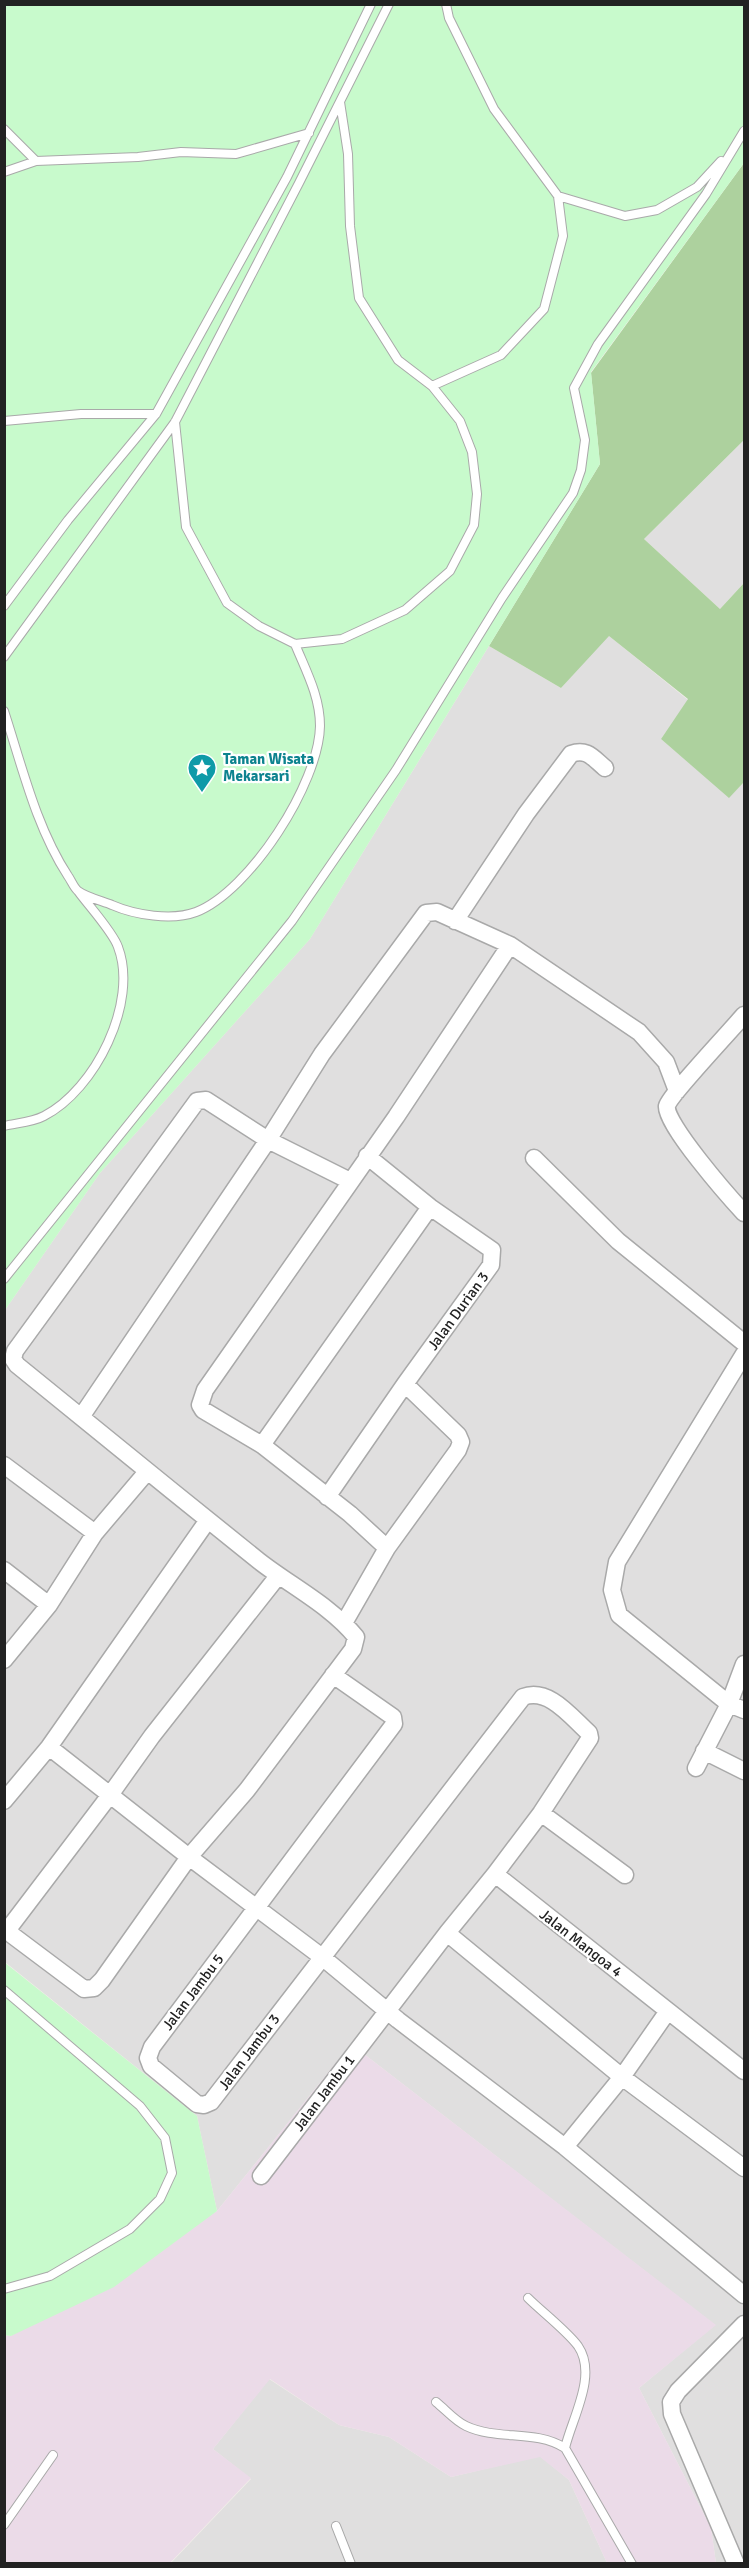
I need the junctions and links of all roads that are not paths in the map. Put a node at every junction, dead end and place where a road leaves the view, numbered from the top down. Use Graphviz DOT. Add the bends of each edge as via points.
graph roads {
  1 [pos="371,4"];
  2 [pos="389,4"];
  3 [pos="446,4"];
  4 [pos="340,102"];
  5 [pos="4,129"];
  6 [pos="744,130"];
  7 [pos="309,133"];
  8 [pos="36,161"];
  9 [pos="4,172"];
  10 [pos="558,196"];
  11 [pos="432,386"];
  12 [pos="156,414"];
  13 [pos="4,421"];
  14 [pos="175,422"];
  15 [pos="4,606"];
  16 [pos="295,644"];
  17 [pos="4,657"];
  18 [pos="4,711"];
  19 [pos="605,768"];
  20 [pos="78,891"];
  21 [pos="455,921"];
  22 [pos="510,945"];
  23 [pos="744,1015"];
  24 [pos="677,1091"];
  25 [pos="4,1126"];
  26 [pos="268,1140"];
  27 [pos="367,1156"];
  28 [pos="534,1158"];
  29 [pos="350,1181"];
  30 [pos="430,1207"];
  31 [pos="744,1213"];
  32 [pos="4,1279"];
  33 [pos="744,1343"];
  34 [pos="744,1354"];
  35 [pos="405,1384"];
  36 [pos="81,1417"];
  37 [pos="262,1445"];
  38 [pos="4,1465"];
  39 [pos="146,1473"];
  40 [pos="327,1497"];
  41 [pos="208,1520"];
  42 [pos="95,1533"];
  43 [pos="387,1548"];
  44 [pos="4,1570"];
  45 [pos="278,1576"];
  46 [pos="49,1605"];
  47 [pos="344,1623"];
  48 [pos="4,1660"];
  49 [pos="744,1664"];
  50 [pos="333,1675"];
  51 [pos="737,1707"];
  52 [pos="49,1747"];
  53 [pos="704,1751"];
  54 [pos="696,1768"];
  55 [pos="744,1771"];
  56 [pos="110,1795"];
  57 [pos="4,1802"];
  58 [pos="541,1812"];
  59 [pos="189,1857"];
  60 [pos="495,1874"];
  61 [pos="625,1875"];
  62 [pos="256,1907"];
  63 [pos="447,1933"];
  64 [pos="322,1957"];
  65 [pos="4,1990"];
  66 [pos="387,2010"];
  67 [pos="668,2011"];
  68 [pos="744,2071"];
  69 [pos="622,2077"];
  70 [pos="163,2079"];
  71 [pos="565,2147"];
  72 [pos="744,2168"];
  73 [pos="261,2176"];
  74 [pos="4,2289"];
  75 [pos="744,2295"];
  76 [pos="528,2298"];
  77 [pos="744,2324"];
  78 [pos="436,2402"];
  79 [pos="565,2448"];
  80 [pos="53,2454"];
  81 [pos="4,2525"];
  82 [pos="336,2526"];
  83 [pos="351,2564"];
  84 [pos="632,2564"];
  85 [pos="736,2564"];
  1 -- 7 [label="lane"];
  2 -- 4 [label="lane"];
  3 -- 10 [label="lane" via="448,18 494,109"];
  4 -- 11 [label="lane" via="359,298 398,360"];
  4 -- 14 [label="lane"];
  5 -- 8 [label="lane"];
  6 -- 10 [label="lane" via="725,158 697,187 657,210 625,216"];
  6 -- 32 [label="lane" via="706,194 598,344 574,388 585,440 573,493 502,598 396,770 292,921"];
  7 -- 8 [label="lane" via="236,154 181,152"];
  7 -- 12 [label="lane"];
  8 -- 9 [label="lane"];
  10 -- 11 [label="lane" via="563,236 544,309 501,355"];
  11 -- 16 [label="lane" via="460,421 472,452 477,494 474,525 450,571 405,610 342,639"];
  12 -- 13 [label="lane" via="81,414"];
  12 -- 15 [label="lane" via="68,520"];
  14 -- 16 [label="lane" via="186,527 227,603 259,626"];
  14 -- 17 [label="lane"];
  16 -- 20 [label="lane" via="319,702 316,758 280,832 240,881 214,903 194,913 155,916 121,909"];
  18 -- 20 [label="lane" via="52,851"];
  19 -- 21 [label="street" via="587,752 571,754 525,814"];
  20 -- 25 [label="lane" via="118,945 124,972 120,1004 108,1044 93,1071 67,1098 44,1116"];
  21 -- 22 [label="street"];
  21 -- 26 [label="street" via="434,911 424,916 322,1054"];
  22 -- 24 [label="street" via="639,1032 666,1062"];
  22 -- 27 [label="street"];
  23 -- 24 [label="street"];
  24 -- 31 [label="street" via="669,1101 668,1113 709,1173"];
  26 -- 29 [label="street"];
  26 -- 36 [label="street"];
  26 -- 36 [label="street" via="206,1100 197,1101 15,1351 13,1359 17,1365"];
  27 -- 29 [label="street"];
  27 -- 30 [label="street, Jalan Durian 3"];
  28 -- 33 [label="street" via="618,1241"];
  29 -- 37 [label="street" via="202,1399 203,1410"];
  30 -- 35 [label="street, Jalan Durian 3" via="492,1250 492,1258 491,1265"];
  30 -- 37 [label="street"];
  34 -- 51 [label="street" via="617,1562 612,1590 619,1615"];
  35 -- 40 [label="street, Jalan Durian 3"];
  35 -- 43 [label="street" via="458,1434 461,1442"];
  36 -- 39 [label="street"];
  37 -- 40 [label="street"];
  38 -- 42 [label="street"];
  39 -- 41 [label="street"];
  39 -- 42 [label="street"];
  40 -- 43 [label="street"];
  41 -- 45 [label="street"];
  41 -- 52 [label="street"];
  42 -- 46 [label="street"];
  43 -- 47 [label="street"];
  44 -- 46 [label="street"];
  45 -- 47 [label="street"];
  45 -- 56 [label="street"];
  46 -- 48 [label="street"];
  47 -- 50 [label="street" via="356,1638 355,1643"];
  49 -- 51 [label="street"];
  50 -- 59 [label="street" via="247,1790"];
  50 -- 62 [label="street" via="393,1717 394,1724"];
  51 -- 53 [label="street"];
  52 -- 56 [label="street"];
  52 -- 57 [label="street"];
  53 -- 54 [label="street"];
  53 -- 55 [label="street"];
  56 -- 59 [label="street"];
  56 -- 59 [label="street" via="13,1920 9,1928 12,1935 78,1986 94,1988"];
  58 -- 60 [label="street, Jalan Jambu 1"];
  58 -- 61 [label="street"];
  58 -- 64 [label="street, Jalan Jambu 3" via="590,1735 545,1696 533,1693 523,1696"];
  59 -- 62 [label="street"];
  60 -- 63 [label="street, Jalan Jambu 1"];
  60 -- 67 [label="street, Jalan Mangoa 4"];
  62 -- 64 [label="street"];
  62 -- 70 [label="street, Jalan Jambu 5" via="152,2047 148,2058"];
  63 -- 66 [label="street, Jalan Jambu 1"];
  63 -- 69 [label="street"];
  64 -- 66 [label="street"];
  64 -- 70 [label="street, Jalan Jambu 3" via="211,2102 197,2104"];
  65 -- 74 [label="lane" via="140,2106 165,2138 172,2173 160,2199 130,2229 50,2276"];
  66 -- 71 [label="street"];
  66 -- 73 [label="street, Jalan Jambu 1"];
  67 -- 68 [label="street, Jalan Mangoa 4"];
  67 -- 69 [label="street"];
  69 -- 71 [label="street"];
  69 -- 72 [label="street"];
  71 -- 75 [label="street"];
  76 -- 79 [label="lane" via="578,2346 586,2372"];
  77 -- 85 [label="street" via="671,2402 672,2414"];
  78 -- 79 [label="lane" via="465,2425 552,2440"];
  79 -- 84 [label="lane"];
  80 -- 81 [label="lane"];
  82 -- 83 [label="lane"];
}
